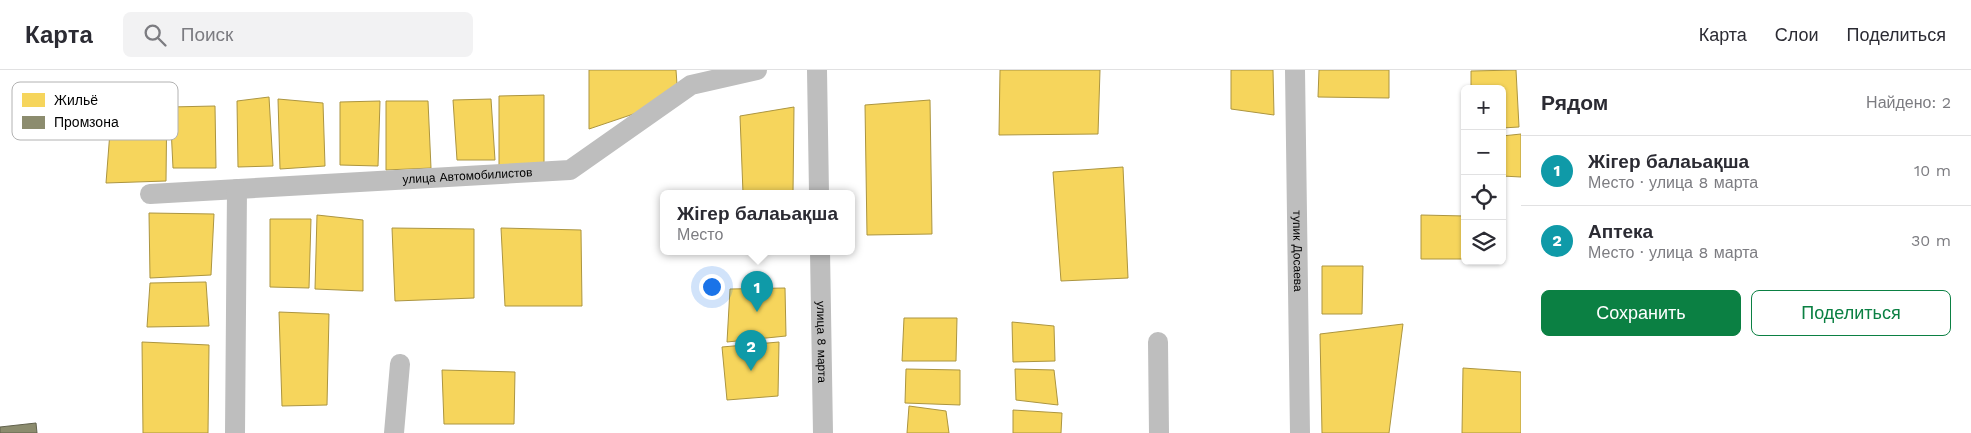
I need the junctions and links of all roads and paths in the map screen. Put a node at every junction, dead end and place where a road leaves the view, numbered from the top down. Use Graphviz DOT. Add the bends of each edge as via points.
graph roads {
  1 [pos="757,70"];
  2 [pos="816,70"];
  3 [pos="1295,70"];
  4 [pos="237,189"];
  5 [pos="819,190"];
  6 [pos="150,194"];
  7 [pos="820,255"];
  8 [pos="1158,342"];
  9 [pos="400,364"];
  10 [pos="235,433"];
  11 [pos="394,433"];
  12 [pos="823,433"];
  13 [pos="1159,433"];
  14 [pos="1300,433"];
  1 -- 4 [label="street, улица Автомобилистов" via="691,85 570,170"];
  2 -- 5 [label="street"];
  3 -- 14 [label="street, тупик Досаева"];
  4 -- 6 [label="street, улица Автомобилистов"];
  4 -- 10 [label="street"];
  7 -- 12 [label="street, улица 8 марта"];
  8 -- 13 [label="street"];
  9 -- 11 [label="street"];
}
